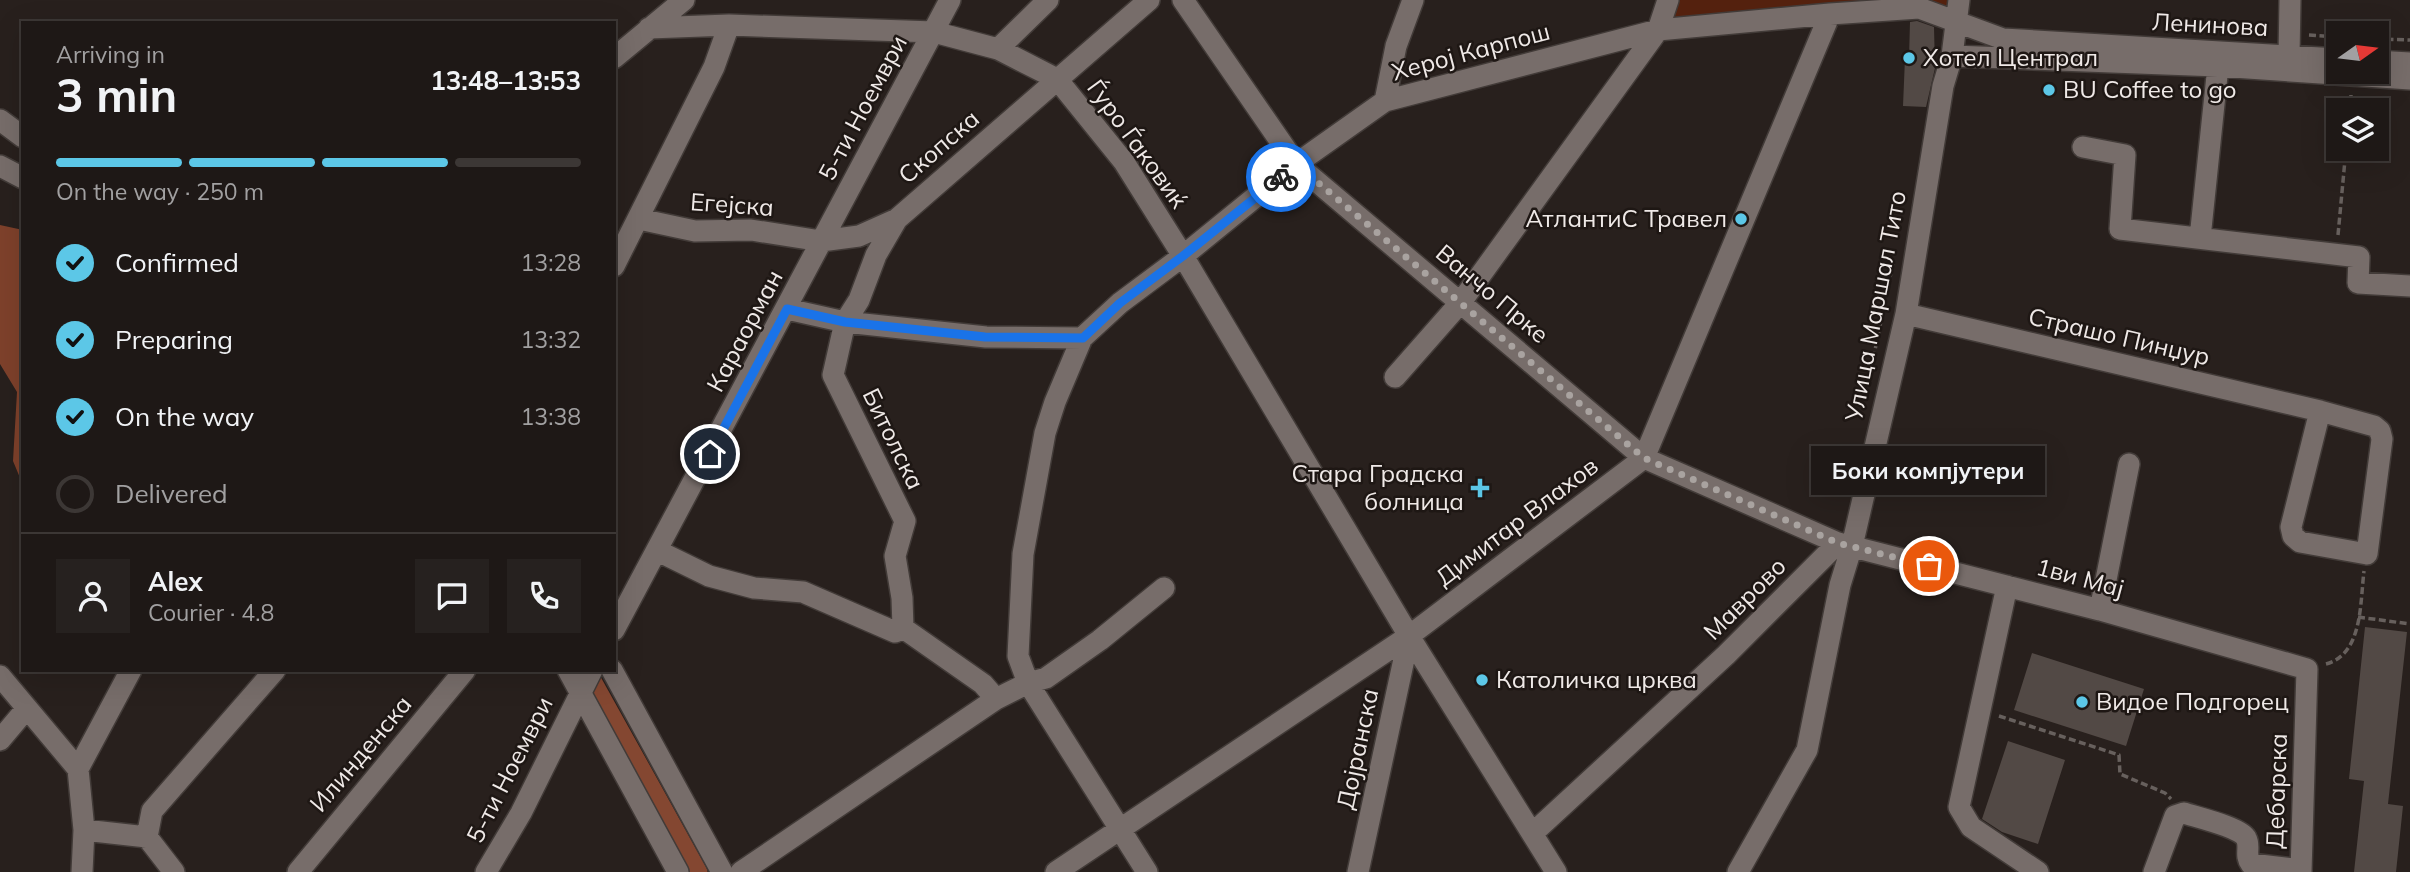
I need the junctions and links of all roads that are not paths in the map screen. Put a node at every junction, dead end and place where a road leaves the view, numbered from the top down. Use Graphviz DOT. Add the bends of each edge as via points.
graph roads {
  1 [pos="684,0"];
  2 [pos="950,0"];
  3 [pos="1048,0"];
  4 [pos="1149,0"];
  5 [pos="1183,0"];
  6 [pos="1413,0"];
  7 [pos="1668,0"];
  8 [pos="2290,0"];
  9 [pos="1958,10"];
  10 [pos="1830,14"];
  11 [pos="729,25"];
  12 [pos="649,28"];
  13 [pos="1658,30"];
  14 [pos="934,32"];
  15 [pos="998,49"];
  16 [pos="616,56"];
  17 [pos="1952,56"];
  18 [pos="2289,56"];
  19 [pos="2326,58"];
  20 [pos="2389,62"];
  21 [pos="2410,63"];
  22 [pos="2218,66"];
  23 [pos="1057,79"];
  24 [pos="2410,79"];
  25 [pos="1385,101"];
  26 [pos="0,120"];
  27 [pos="21,135"];
  28 [pos="2083,147"];
  29 [pos="1296,164"];
  30 [pos="0,166"];
  31 [pos="21,177"];
  32 [pos="639,219"];
  33 [pos="897,219"];
  34 [pos="2200,239"];
  35 [pos="821,241"];
  36 [pos="621,242"];
  37 [pos="1183,256"];
  38 [pos="616,259"];
  39 [pos="2410,286"];
  40 [pos="1461,302"];
  41 [pos="787,309"];
  42 [pos="1906,314"];
  43 [pos="845,322"];
  44 [pos="1083,338"];
  45 [pos="1395,377"];
  46 [pos="2320,411"];
  47 [pos="1644,458"];
  48 [pos="2129,464"];
  49 [pos="1845,545"];
  50 [pos="658,551"];
  51 [pos="2007,586"];
  52 [pos="1164,588"];
  53 [pos="2100,610"];
  54 [pos="616,626"];
  55 [pos="903,628"];
  56 [pos="1409,636"];
  57 [pos="2307,669"];
  58 [pos="130,672"];
  59 [pos="273,672"];
  60 [pos="463,672"];
  61 [pos="569,672"];
  62 [pos="591,672"];
  63 [pos="613,672"];
  64 [pos="0,676"];
  65 [pos="1028,683"];
  66 [pos="580,691"];
  67 [pos="996,699"];
  68 [pos="26,708"];
  69 [pos="0,740"];
  70 [pos="78,769"];
  71 [pos="1120,829"];
  72 [pos="84,830"];
  73 [pos="1534,832"];
  74 [pos="147,837"];
  75 [pos="2301,871"];
  76 [pos="82,872"];
  77 [pos="174,872"];
  78 [pos="298,872"];
  79 [pos="486,872"];
  80 [pos="678,872"];
  81 [pos="722,872"];
  82 [pos="741,872"];
  83 [pos="1056,872"];
  84 [pos="1147,872"];
  85 [pos="1358,872"];
  86 [pos="1556,872"];
  87 [pos="1738,872"];
  88 [pos="2038,872"];
  89 [pos="2154,872"];
  1 -- 12 [label="street"];
  2 -- 14 [label="street, 5-ти Ноември"];
  3 -- 15 [label="street"];
  4 -- 23 [label="street, Скопска"];
  5 -- 29 [label="street, Ванчо Прке"];
  6 -- 25 [label="street" via="1396,47"];
  7 -- 13 [label="street"];
  8 -- 18 [label="street"];
  9 -- 10 [label="street, Ленинова"];
  9 -- 17 [label="street, Улица Маршал Тито"];
  9 -- 18 [label="street, Ленинова" via="2003,39"];
  10 -- 13 [label="street, Херој Карпош"];
  10 -- 47 [label="street"];
  11 -- 12 [label="street, Ѓуро Ѓаковиќ"];
  11 -- 14 [label="street, Ѓуро Ѓаковиќ"];
  11 -- 32 [label="street" via="714,67"];
  12 -- 16 [label="street"];
  13 -- 25 [label="street, Херој Карпош"];
  13 -- 40 [label="street"];
  14 -- 15 [label="street, Ѓуро Ѓаковиќ"];
  14 -- 35 [label="street, 5-ти Ноември"];
  15 -- 23 [label="street, Ѓуро Ѓаковиќ"];
  17 -- 22 [label="street"];
  17 -- 42 [label="street, Улица Маршал Тито" via="1943,86"];
  18 -- 19 [label="street, Ленинова"];
  20 -- 21 [label="street"];
  22 -- 24 [label="street"];
  22 -- 34 [label="street"];
  23 -- 33 [label="street, Скопска"];
  23 -- 37 [label="street, Ѓуро Ѓаковиќ" via="1124,162"];
  25 -- 29 [label="street, Херој Карпош"];
  26 -- 27 [label="street"];
  28 -- 34 [label="street" via="2125,155 2120,229"];
  29 -- 37 [label="street, Херој Карпош"];
  29 -- 40 [label="street, Ванчо Прке"];
  30 -- 31 [label="street"];
  32 -- 35 [label="street, Егејска" via="695,231 751,230"];
  32 -- 36 [label="street"];
  33 -- 35 [label="street, Егејска" via="859,236"];
  33 -- 43 [label="street, Скопска"];
  34 -- 39 [label="street" via="2359,257 2358,284"];
  35 -- 41 [label="street, Караорман"];
  36 -- 38 [label="street"];
  37 -- 44 [label="street, Херој Карпош" via="1120,303"];
  37 -- 56 [label="street, Ѓуро Ѓаковиќ"];
  40 -- 45 [label="street"];
  40 -- 47 [label="street, Ванчо Прке"];
  41 -- 43 [label="street"];
  41 -- 50 [label="street, Караорман"];
  42 -- 46 [label="street, Страшо Пинџур"];
  42 -- 49 [label="street, Улица Маршал Тито"];
  43 -- 44 [label="street" via="985,337"];
  43 -- 55 [label="street, Битолска" via="833,375 905,521 895,556"];
  44 -- 65 [label="street" via="1045,433 1023,554 1018,656"];
  46 -- 46 [label="street, Страшо Пинџур" via="2380,431 2367,554 2300,542 2293,536 2291,527"];
  47 -- 49 [label="street, Ванчо Прке"];
  47 -- 56 [label="street, Димитар Влахов"];
  48 -- 53 [label="street"];
  49 -- 51 [label="street, 1ви Мај"];
  49 -- 73 [label="street, Маврово"];
  49 -- 87 [label="street, Улица Маршал Тито" via="1807,750"];
  50 -- 54 [label="street, Караорман"];
  50 -- 55 [label="street" via="709,576 754,588 803,592 895,632"];
  51 -- 53 [label="street, 1ви Мај"];
  51 -- 88 [label="street" via="1959,807 1971,827"];
  52 -- 65 [label="street" via="1065,666"];
  53 -- 57 [label="street, 1ви Мај"];
  55 -- 67 [label="street" via="983,684"];
  56 -- 71 [label="street, Димитар Влахов"];
  56 -- 73 [label="street, Ѓуро Ѓаковиќ"];
  56 -- 85 [label="street, Дојранска"];
  57 -- 75 [label="street, Дебарска"];
  58 -- 70 [label="street"];
  59 -- 74 [label="street" via="152,811"];
  60 -- 78 [label="street, Илинденска"];
  61 -- 66 [label="street"];
  62 -- 66 [label="street, 5-ти Ноември"];
  63 -- 81 [label="street"];
  64 -- 68 [label="street"];
  65 -- 67 [label="street"];
  65 -- 71 [label="street"];
  66 -- 79 [label="street, 5-ти Ноември" via="521,813"];
  66 -- 80 [label="street"];
  67 -- 82 [label="street"];
  68 -- 69 [label="street"];
  68 -- 70 [label="street"];
  70 -- 72 [label="street"];
  71 -- 83 [label="street, Димитар Влахов"];
  71 -- 84 [label="street"];
  72 -- 74 [label="street"];
  72 -- 76 [label="street"];
  73 -- 86 [label="street, Ѓуро Ѓаковиќ"];
  74 -- 77 [label="street"];
  75 -- 89 [label="street" via="2251,864 2248,841 2241,832 2184,813 2175,817"];
}
